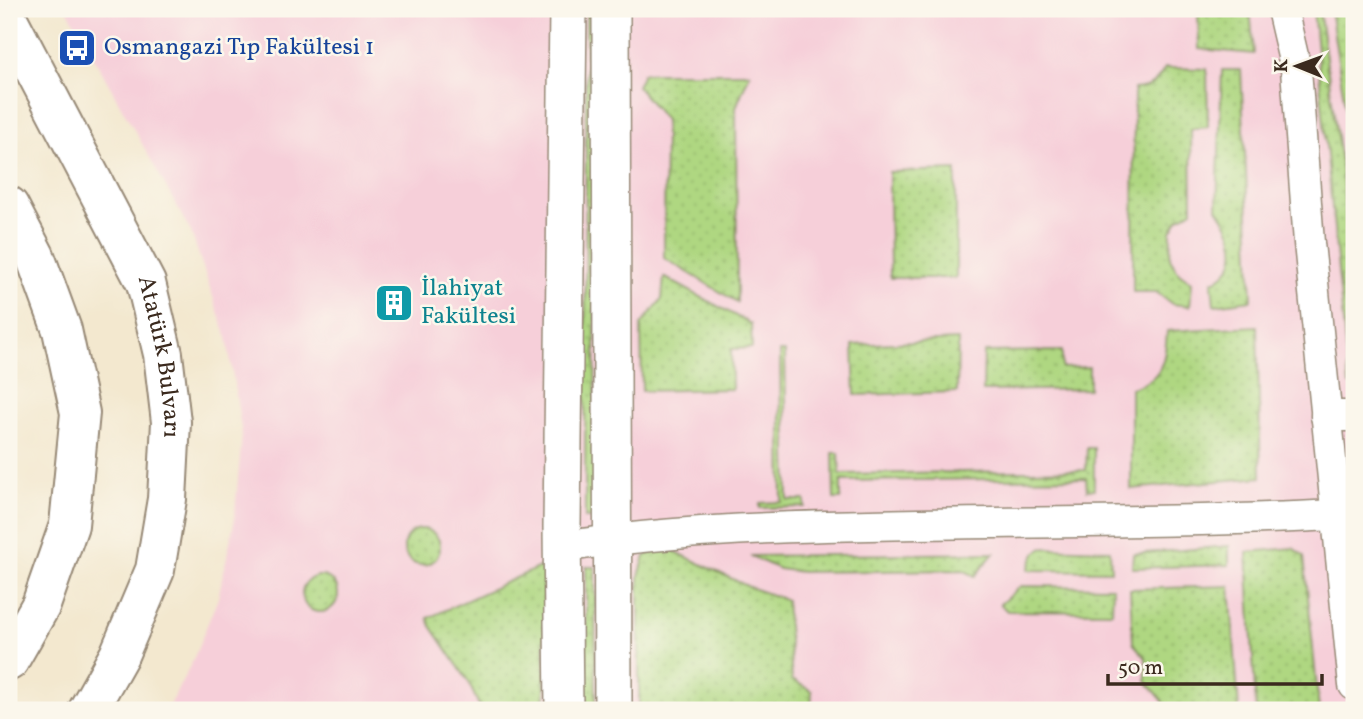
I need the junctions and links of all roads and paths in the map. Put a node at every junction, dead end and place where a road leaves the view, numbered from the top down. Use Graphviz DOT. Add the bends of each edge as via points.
graph roads {
  1 [pos="568,9"];
  2 [pos="611,9"];
  3 [pos="1282,9"];
  4 [pos="9,20"];
  5 [pos="9,206"];
  6 [pos="1340,416"];
  7 [pos="1337,516"];
  8 [pos="612,539"];
  9 [pos="562,547"];
  10 [pos="9,661"];
  11 [pos="1354,685"];
  12 [pos="88,710"];
  13 [pos="564,710"];
  14 [pos="613,710"];
  1 -- 9 [label="street"];
  2 -- 8 [label="street"];
  3 -- 6 [label="street" via="1296,69"];
  4 -- 12 [label="highway, Atatürk Bulvarı" via="146,283 163,354 171,422 167,499 155,570 119,655"];
  5 -- 10 [label="highway" via="35,256 62,330 80,413 69,525 41,605"];
  6 -- 7 [label="street"];
  7 -- 8 [label="street" via="749,527"];
  7 -- 11 [label="street"];
  8 -- 9 [label="street"];
  8 -- 14 [label="street"];
  9 -- 13 [label="street"];
}
